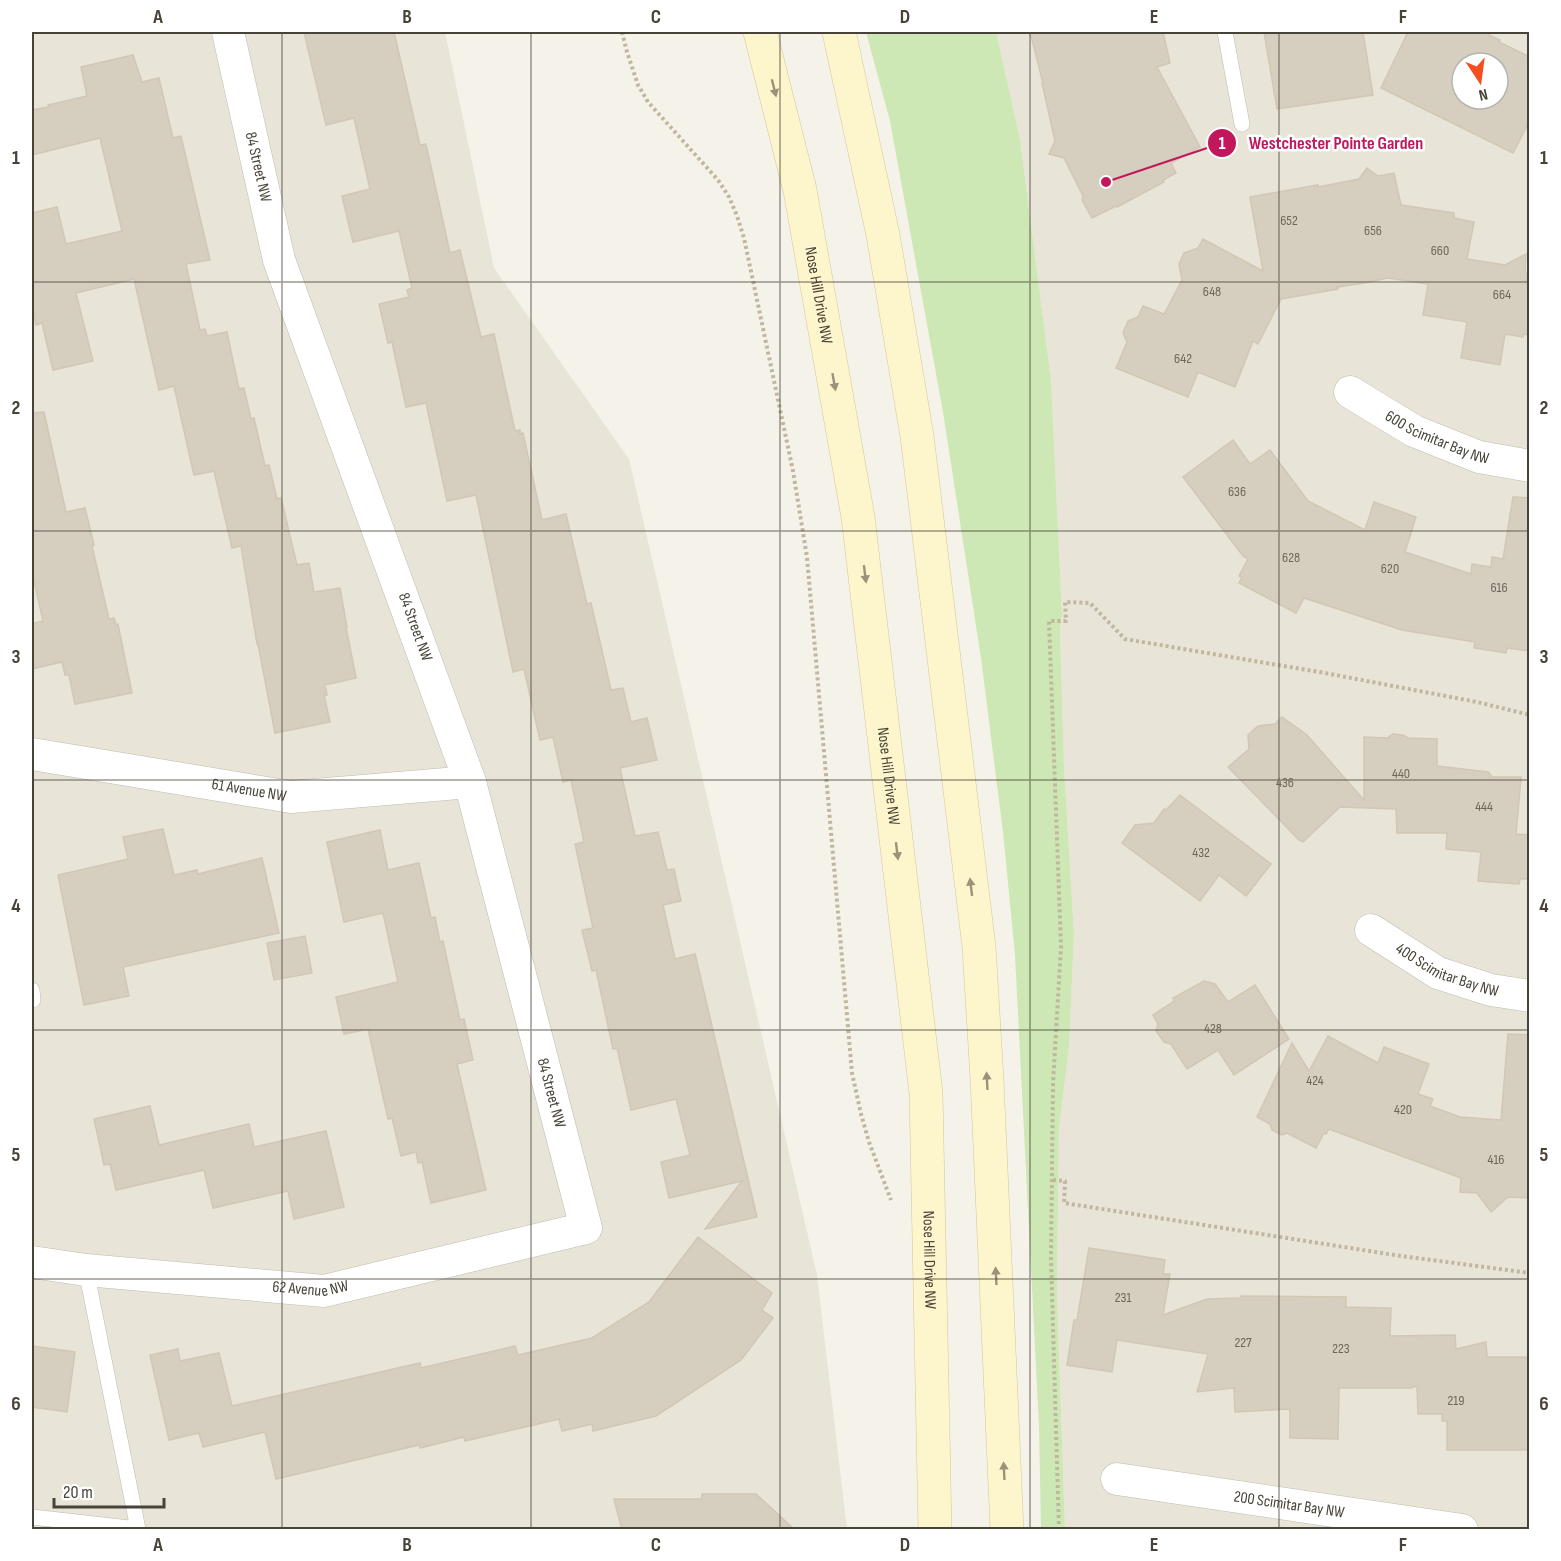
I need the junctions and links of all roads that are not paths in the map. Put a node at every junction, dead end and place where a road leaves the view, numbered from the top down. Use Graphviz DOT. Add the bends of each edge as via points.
graph roads {
  1 [pos="228,32"];
  2 [pos="759,32"];
  3 [pos="839,32"];
  4 [pos="1225,32"];
  5 [pos="1242,124"];
  6 [pos="1350,392"];
  7 [pos="1530,466"];
  8 [pos="32,754"];
  9 [pos="470,782"];
  10 [pos="1371,930"];
  11 [pos="32,990"];
  12 [pos="1530,996"];
  13 [pos="32,1000"];
  14 [pos="586,1228"];
  15 [pos="32,1262"];
  16 [pos="86,1270"];
  17 [pos="1118,1479"];
  18 [pos="32,1517"];
  19 [pos="935,1530"];
  20 [pos="1007,1530"];
  21 [pos="1462,1530"];
  1 -- 9 [label="street, 84 Street NW" via="279,260"];
  2 -- 19 [label="main road, Nose Hill Drive NW, one-way" via="800,190 858,517 925,1081"];
  20 -- 3 [label="main road, one-way" via="979,947 917,436 883,235"];
  4 -- 5 [label="lane"];
  6 -- 7 [label="street, 600 Scimitar Bay NW" via="1414,431 1479,458"];
  8 -- 9 [label="street, 61 Avenue NW" via="291,797"];
  9 -- 14 [label="street, 84 Street NW"];
  10 -- 12 [label="street, 400 Scimitar Bay NW" via="1438,973 1491,990"];
  11 -- 13 [label="lane"];
  14 -- 16 [label="street, 62 Avenue NW" via="324,1291"];
  15 -- 16 [label="street, 62 Avenue NW"];
  16 -- 18 [label="lane" via="138,1529"];
  17 -- 21 [label="street, 200 Scimitar Bay NW"];
}
